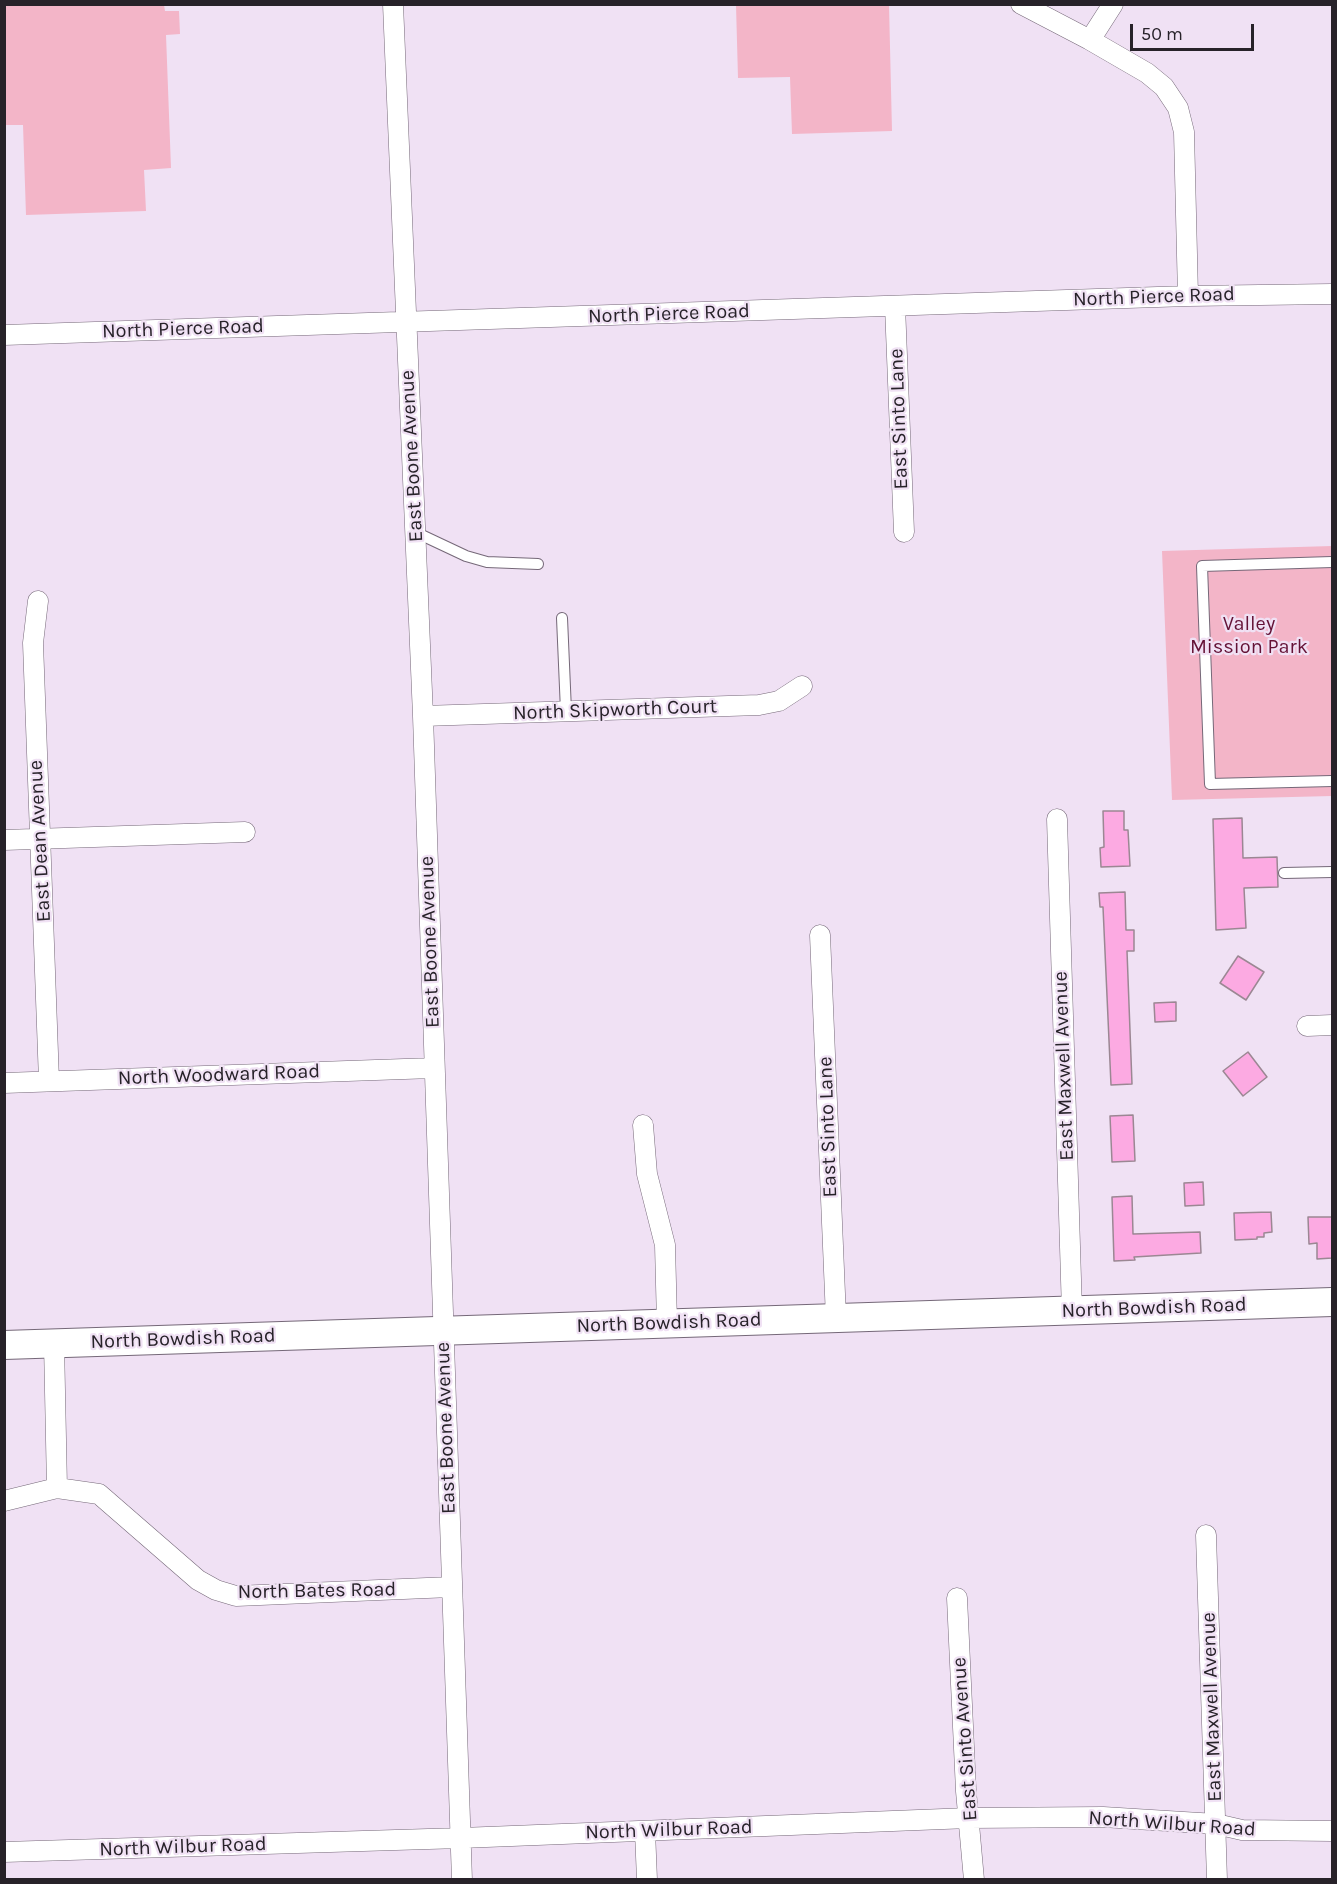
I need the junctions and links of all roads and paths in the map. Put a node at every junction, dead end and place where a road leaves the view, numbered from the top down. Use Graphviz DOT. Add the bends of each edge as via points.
graph roads {
  1 [pos="393,4"];
  2 [pos="1022,4"];
  3 [pos="1113,4"];
  4 [pos="1090,40"];
  5 [pos="1332,294"];
  6 [pos="1188,296"];
  7 [pos="895,306"];
  8 [pos="406,323"];
  9 [pos="4,334"];
  10 [pos="415,532"];
  11 [pos="904,532"];
  12 [pos="1332,562"];
  13 [pos="538,564"];
  14 [pos="38,602"];
  15 [pos="562,618"];
  16 [pos="802,686"];
  17 [pos="566,711"];
  18 [pos="423,716"];
  19 [pos="1332,781"];
  20 [pos="1057,819"];
  21 [pos="245,832"];
  22 [pos="39,839"];
  23 [pos="4,840"];
  24 [pos="1332,872"];
  25 [pos="1284,873"];
  26 [pos="820,935"];
  27 [pos="1332,1025"];
  28 [pos="1307,1026"];
  29 [pos="433,1068"];
  30 [pos="49,1081"];
  31 [pos="4,1083"];
  32 [pos="643,1125"];
  33 [pos="1332,1302"];
  34 [pos="1072,1312"];
  35 [pos="836,1318"];
  36 [pos="667,1323"];
  37 [pos="443,1331"];
  38 [pos="54,1343"];
  39 [pos="4,1345"];
  40 [pos="57,1488"];
  41 [pos="4,1501"];
  42 [pos="1206,1535"];
  43 [pos="451,1587"];
  44 [pos="957,1598"];
  45 [pos="969,1818"];
  46 [pos="1216,1824"];
  47 [pos="645,1831"];
  48 [pos="1332,1831"];
  49 [pos="461,1839"];
  50 [pos="4,1852"];
  51 [pos="462,1880"];
  52 [pos="647,1880"];
  53 [pos="974,1880"];
  54 [pos="1217,1880"];
  1 -- 8 [label="street, East Boone Avenue"];
  2 -- 4 [label="street"];
  3 -- 4 [label="street"];
  4 -- 6 [label="street" via="1147,73 1164,87 1178,108 1184,132"];
  5 -- 6 [label="street, North Pierce Road"];
  6 -- 7 [label="street, North Pierce Road"];
  7 -- 8 [label="street, North Pierce Road"];
  7 -- 11 [label="street, East Sinto Lane"];
  8 -- 9 [label="street, North Pierce Road"];
  8 -- 10 [label="street, East Boone Avenue"];
  10 -- 13 [label="lane" via="487,562"];
  10 -- 18 [label="street, East Boone Avenue"];
  12 -- 19 [label="lane" via="1202,566 1210,784"];
  14 -- 22 [label="street, East Dean Avenue" via="33,643"];
  15 -- 17 [label="lane"];
  16 -- 17 [label="street, North Skipworth Court" via="779,700 759,705"];
  17 -- 18 [label="street, North Skipworth Court"];
  18 -- 29 [label="street, East Boone Avenue"];
  20 -- 34 [label="street, East Maxwell Avenue"];
  21 -- 22 [label="street"];
  22 -- 23 [label="street"];
  22 -- 30 [label="street, East Dean Avenue"];
  24 -- 25 [label="lane"];
  26 -- 35 [label="street, East Sinto Lane"];
  27 -- 28 [label="street"];
  29 -- 30 [label="street, North Woodward Road"];
  29 -- 37 [label="street, East Boone Avenue"];
  30 -- 31 [label="street, North Woodward Road"];
  32 -- 36 [label="street" via="647,1174 665,1245"];
  33 -- 34 [label="street, North Bowdish Road"];
  34 -- 35 [label="street, North Bowdish Road"];
  35 -- 36 [label="street, North Bowdish Road"];
  36 -- 37 [label="street, North Bowdish Road"];
  37 -- 38 [label="street, North Bowdish Road"];
  37 -- 43 [label="street, East Boone Avenue"];
  38 -- 39 [label="street, North Bowdish Road"];
  38 -- 40 [label="street"];
  40 -- 41 [label="street, North Bates Road"];
  40 -- 43 [label="street, North Bates Road" via="99,1494 198,1580 236,1596"];
  42 -- 46 [label="street, East Maxwell Avenue"];
  43 -- 49 [label="street, East Boone Avenue"];
  44 -- 45 [label="street, East Sinto Avenue"];
  45 -- 46 [label="street, North Wilbur Road" via="1103,1817"];
  45 -- 47 [label="street, North Wilbur Road"];
  45 -- 53 [label="street, East Sinto Avenue"];
  46 -- 48 [label="street, North Wilbur Road" via="1260,1831"];
  46 -- 54 [label="street, East Maxwell Avenue"];
  47 -- 49 [label="street, North Wilbur Road"];
  47 -- 52 [label="street"];
  49 -- 50 [label="street, North Wilbur Road"];
  49 -- 51 [label="street, East Boone Avenue"];
}
